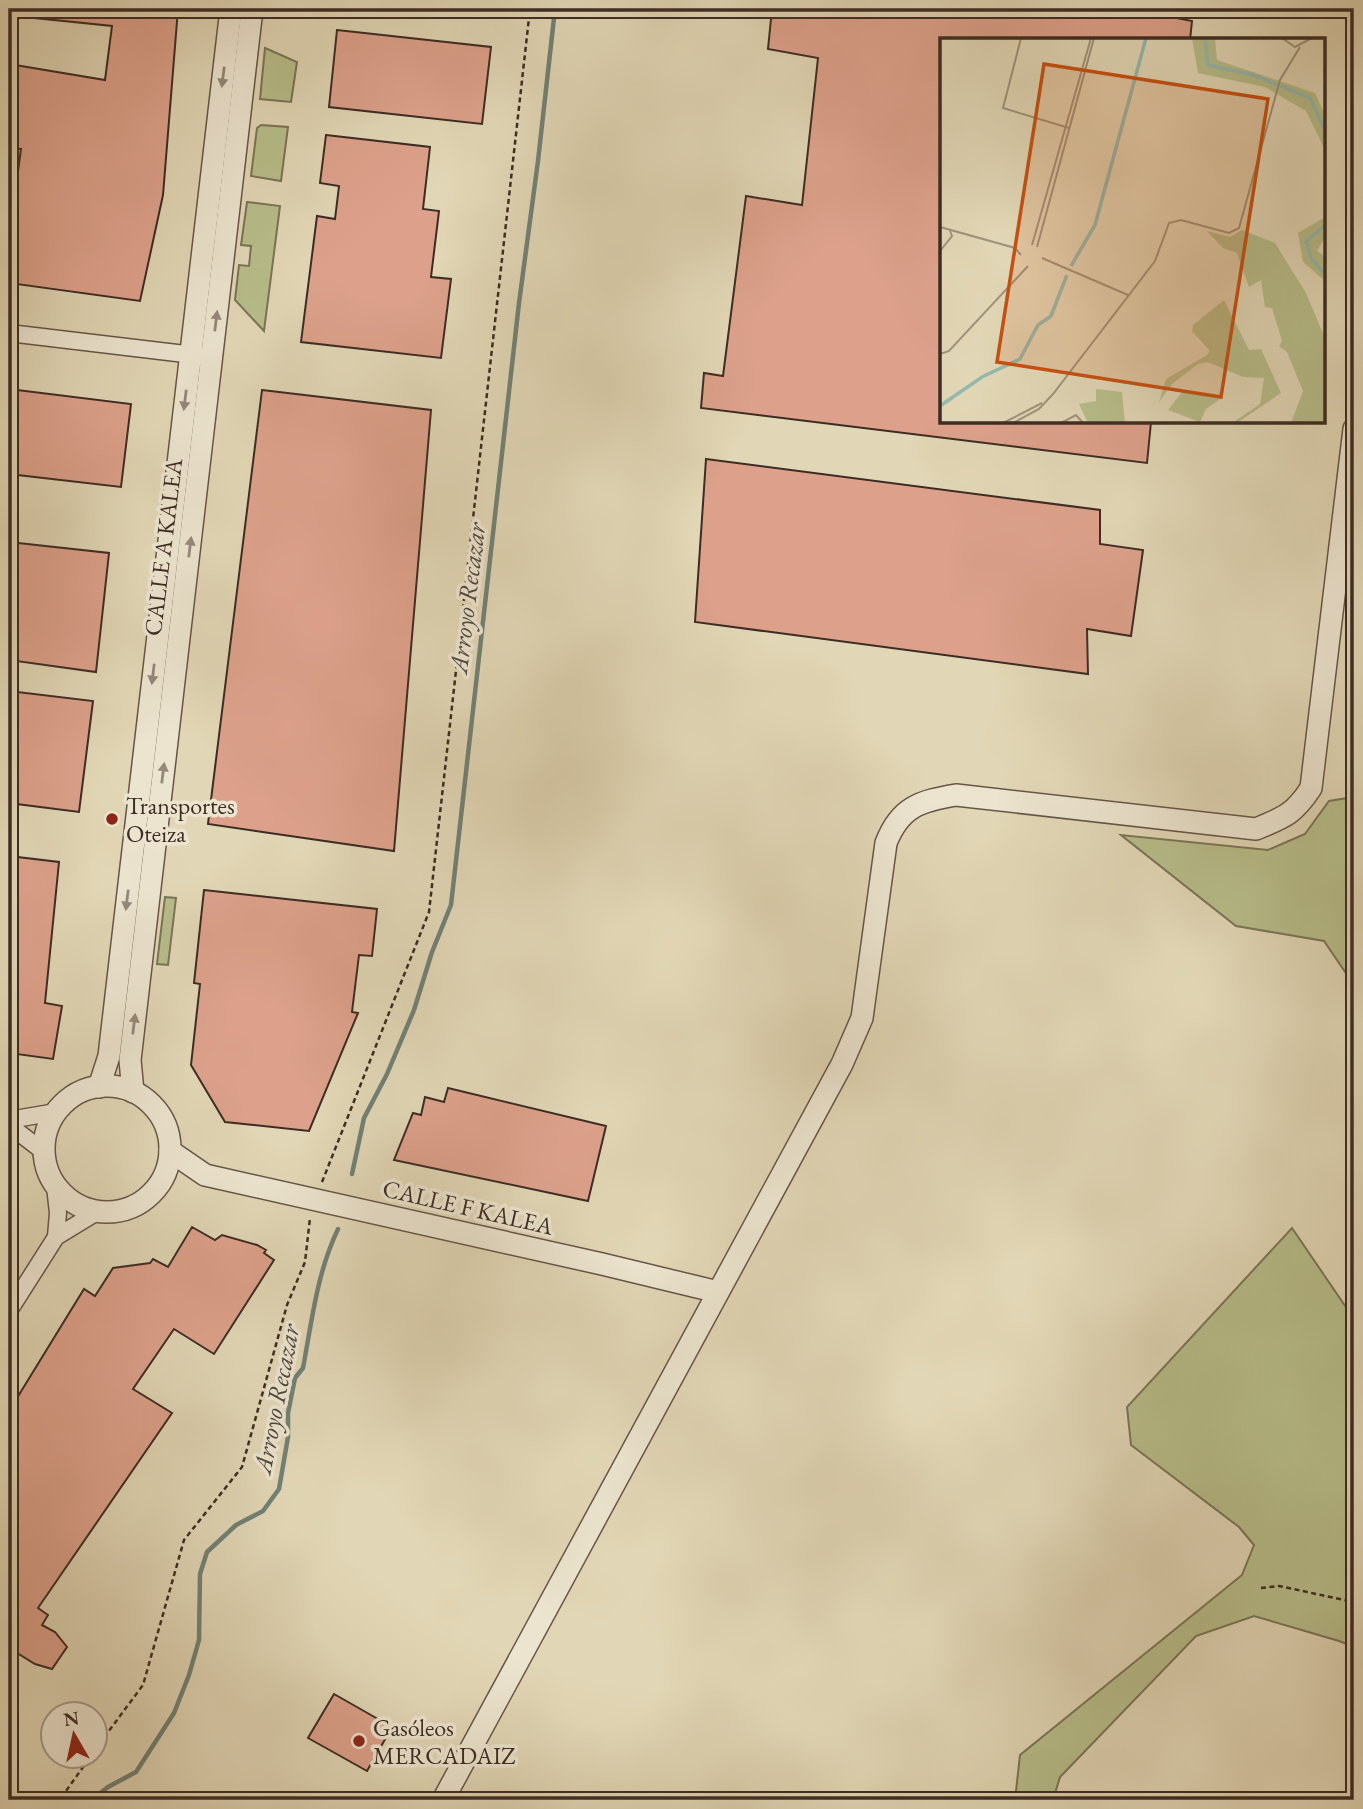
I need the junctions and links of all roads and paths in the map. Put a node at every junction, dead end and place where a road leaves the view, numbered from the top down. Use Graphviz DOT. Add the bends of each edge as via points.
graph roads {
  1 [pos="231,9"];
  2 [pos="252,9"];
  3 [pos="530,9"];
  4 [pos="9,334"];
  5 [pos="201,356"];
  6 [pos="1354,429"];
  7 [pos="99,1087"];
  8 [pos="133,1092"];
  9 [pos="56,1112"];
  10 [pos="9,1123"];
  11 [pos="170,1151"];
  12 [pos="44,1153"];
  13 [pos="205,1175"];
  14 [pos="160,1184"];
  15 [pos="55,1186"];
  16 [pos="318,1200"];
  17 [pos="97,1212"];
  18 [pos="56,1237"];
  19 [pos="718,1292"];
  20 [pos="9,1311"];
  21 [pos="1261,1588"];
  22 [pos="1354,1602"];
  23 [pos="108,1732"];
  24 [pos="81,1770"];
  25 [pos="52,1800"];
  26 [pos="443,1800"];
  1 -- 5 [label="street, CALLE A KALEA, one-way"];
  5 -- 2 [label="street, CALLE A KALEA, one-way"];
  3 -- 16 [label="path" via="429,912"];
  4 -- 5 [label="street"];
  5 -- 7 [label="street, CALLE A KALEA, one-way" via="109,1056"];
  8 -- 5 [label="street, CALLE A KALEA, one-way" via="130,1059"];
  6 -- 19 [label="street" via="1311,788 1298,807 1256,829 957,794 908,810 893,824 886,843 862,1018"];
  7 -- 8 [label="street"];
  7 -- 9 [label="street" via="75,1096"];
  8 -- 11 [label="street" via="160,1116"];
  9 -- 10 [label="street"];
  9 -- 12 [label="street" via="46,1131"];
  10 -- 12 [label="street"];
  11 -- 13 [label="street, CALLE F KALEA"];
  11 -- 14 [label="street"];
  12 -- 15 [label="street"];
  13 -- 14 [label="street, CALLE F KALEA"];
  13 -- 16 [label="street, CALLE F KALEA"];
  14 -- 17 [label="street" via="126,1209"];
  15 -- 17 [label="street" via="81,1207"];
  15 -- 18 [label="street"];
  16 -- 19 [label="street, CALLE F KALEA"];
  16 -- 23 [label="path" via="310,1213 305,1262 287,1305 242,1467 184,1541 143,1685"];
  17 -- 18 [label="street"];
  18 -- 20 [label="street"];
  19 -- 26 [label="street"];
  21 -- 22 [label="path" via="1279,1586"];
  24 -- 25 [label="path" via="66,1791"];
}
